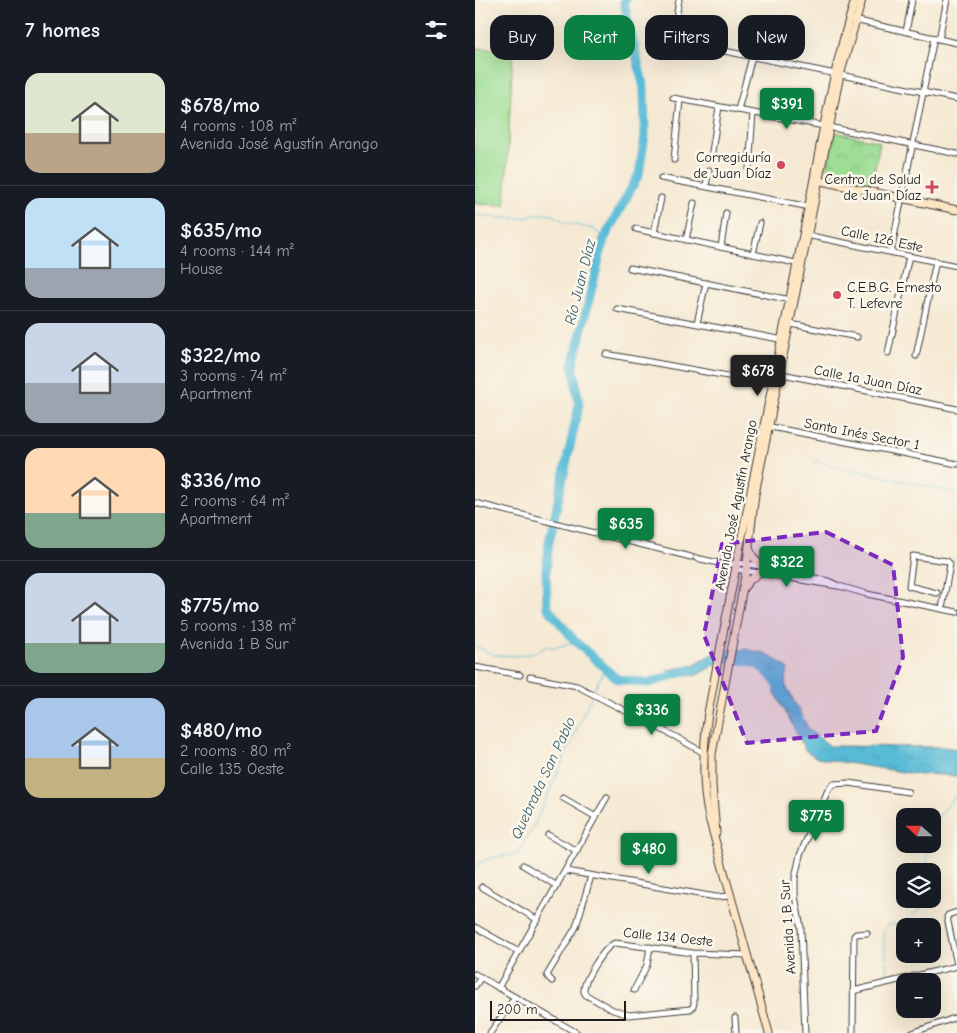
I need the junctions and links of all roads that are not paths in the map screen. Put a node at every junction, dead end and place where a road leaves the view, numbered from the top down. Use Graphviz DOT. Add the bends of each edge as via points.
graph roads {
  1 [pos="679,0"];
  2 [pos="855,0"];
  3 [pos="861,0"];
  4 [pos="912,0"];
  5 [pos="947,0"];
  6 [pos="851,20"];
  7 [pos="906,32"];
  8 [pos="936,39"];
  9 [pos="957,43"];
  10 [pos="738,54"];
  11 [pos="751,60"];
  12 [pos="767,60"];
  13 [pos="837,74"];
  14 [pos="923,93"];
  15 [pos="673,98"];
  16 [pos="680,100"];
  17 [pos="957,100"];
  18 [pos="719,107"];
  19 [pos="738,110"];
  20 [pos="753,113"];
  21 [pos="827,127"];
  22 [pos="913,145"];
  23 [pos="957,154"];
  24 [pos="711,158"];
  25 [pos="674,160"];
  26 [pos="749,169"];
  27 [pos="709,170"];
  28 [pos="661,178"];
  29 [pos="816,180"];
  30 [pos="706,186"];
  31 [pos="661,198"];
  32 [pos="903,199"];
  33 [pos="694,203"];
  34 [pos="811,207"];
  35 [pos="957,210"];
  36 [pos="726,213"];
  37 [pos="759,223"];
  38 [pos="637,229"];
  39 [pos="654,233"];
  40 [pos="806,235"];
  41 [pos="686,240"];
  42 [pos="721,247"];
  43 [pos="891,252"];
  44 [pos="753,254"];
  45 [pos="909,256"];
  46 [pos="936,262"];
  47 [pos="799,264"];
  48 [pos="957,266"];
  49 [pos="630,268"];
  50 [pos="705,283"];
  51 [pos="792,300"];
  52 [pos="617,308"];
  53 [pos="697,323"];
  54 [pos="787,323"];
  55 [pos="857,337"];
  56 [pos="784,340"];
  57 [pos="888,353"];
  58 [pos="606,354"];
  59 [pos="916,356"];
  60 [pos="777,373"];
  61 [pos="772,384"];
  62 [pos="957,409"];
  63 [pos="766,426"];
  64 [pos="957,464"];
  65 [pos="475,503"];
  66 [pos="749,546"];
  67 [pos="737,567"];
  68 [pos="746,568"];
  69 [pos="760,570"];
  70 [pos="743,590"];
  71 [pos="937,593"];
  72 [pos="942,609"];
  73 [pos="957,612"];
  74 [pos="475,667"];
  75 [pos="520,675"];
  76 [pos="530,677"];
  77 [pos="715,741"];
  78 [pos="704,753"];
  79 [pos="712,771"];
  80 [pos="908,792"];
  81 [pos="607,797"];
  82 [pos="563,798"];
  83 [pos="596,816"];
  84 [pos="548,835"];
  85 [pos="716,841"];
  86 [pos="577,851"];
  87 [pos="523,865"];
  88 [pos="566,871"];
  89 [pos="591,876"];
  90 [pos="557,886"];
  91 [pos="482,887"];
  92 [pos="731,896"];
  93 [pos="957,912"];
  94 [pos="538,920"];
  95 [pos="475,927"];
  96 [pos="867,933"];
  97 [pos="650,947"];
  98 [pos="519,952"];
  99 [pos="693,953"];
  100 [pos="748,955"];
  101 [pos="957,965"];
  102 [pos="475,974"];
  103 [pos="481,977"];
  104 [pos="552,981"];
  105 [pos="475,986"];
  106 [pos="498,988"];
  107 [pos="634,990"];
  108 [pos="853,991"];
  109 [pos="515,997"];
  110 [pos="957,1017"];
  111 [pos="735,1018"];
  112 [pos="574,1032"];
  113 [pos="490,1033"];
  114 [pos="736,1033"];
  115 [pos="769,1033"];
  116 [pos="805,1033"];
  117 [pos="853,1033"];
  118 [pos="912,1033"];
  1 -- 10 [label="street" via="675,40"];
  2 -- 6 [label="main road, Avenida José Agustín Arango"];
  3 -- 6 [label="main road, Avenida José Agustín Arango"];
  4 -- 7 [label="street"];
  5 -- 8 [label="street"];
  6 -- 7 [label="street"];
  6 -- 13 [label="main road, Avenida José Agustín Arango"];
  7 -- 8 [label="street"];
  8 -- 9 [label="street"];
  8 -- 14 [label="street"];
  11 -- 19 [label="street"];
  12 -- 13 [label="street"];
  13 -- 14 [label="street"];
  13 -- 21 [label="main road, Avenida José Agustín Arango"];
  14 -- 17 [label="street"];
  14 -- 22 [label="street"];
  15 -- 16 [label="street"];
  16 -- 18 [label="street"];
  16 -- 25 [label="street"];
  18 -- 19 [label="street"];
  18 -- 24 [label="street"];
  19 -- 20 [label="street"];
  20 -- 21 [label="street"];
  20 -- 26 [label="street"];
  21 -- 22 [label="street"];
  21 -- 29 [label="main road, Avenida José Agustín Arango"];
  22 -- 23 [label="street"];
  22 -- 32 [label="street"];
  27 -- 30 [label="street"];
  28 -- 30 [label="street"];
  29 -- 32 [label="main road"];
  29 -- 34 [label="main road, Avenida José Agustín Arango"];
  30 -- 34 [label="street"];
  31 -- 39 [label="street"];
  32 -- 35 [label="main road"];
  32 -- 43 [label="street"];
  33 -- 41 [label="street"];
  34 -- 40 [label="main road, Avenida José Agustín Arango"];
  36 -- 42 [label="street"];
  37 -- 44 [label="street"];
  38 -- 39 [label="street"];
  39 -- 41 [label="street"];
  40 -- 43 [label="street, Calle 126 Este"];
  40 -- 47 [label="main road, Avenida José Agustín Arango"];
  41 -- 42 [label="street"];
  42 -- 44 [label="street"];
  43 -- 45 [label="street, Calle 126 Este"];
  44 -- 47 [label="street"];
  45 -- 46 [label="street, Calle 126 Este"];
  45 -- 57 [label="street"];
  46 -- 48 [label="street, Calle 126 Este"];
  46 -- 59 [label="street"];
  47 -- 51 [label="main road, Avenida José Agustín Arango"];
  49 -- 50 [label="street"];
  50 -- 51 [label="street"];
  50 -- 53 [label="street"];
  51 -- 54 [label="main road, Avenida José Agustín Arango"];
  52 -- 53 [label="street"];
  53 -- 56 [label="street"];
  54 -- 55 [label="street"];
  54 -- 56 [label="main road, Avenida José Agustín Arango"];
  56 -- 60 [label="main road, Avenida José Agustín Arango"];
  58 -- 61 [label="street"];
  60 -- 61 [label="main road, Avenida José Agustín Arango"];
  60 -- 62 [label="street, Calle 1a Juan Díaz"];
  60 -- 63 [label="main road, Avenida José Agustín Arango"];
  61 -- 63 [label="main road, Avenida José Agustín Arango"];
  63 -- 64 [label="street, Santa Inés Sector 1"];
  63 -- 66 [label="main road, Avenida José Agustín Arango"];
  63 -- 67 [label="main road, Avenida José Agustín Arango"];
  65 -- 67 [label="street"];
  66 -- 68 [label="main road, Avenida José Agustín Arango"];
  66 -- 69 [label="main road"];
  67 -- 68 [label="street"];
  67 -- 78 [label="main road, Avenida José Agustín Arango"];
  68 -- 69 [label="street"];
  68 -- 70 [label="main road, Avenida José Agustín Arango"];
  69 -- 70 [label="main road"];
  69 -- 72 [label="street" via="828,581 867,594"];
  70 -- 77 [label="main road, Avenida José Agustín Arango"];
  71 -- 72 [label="street" via="909,586 913,556 950,564"];
  72 -- 73 [label="street"];
  74 -- 75 [label="street"];
  76 -- 78 [label="street" via="577,686"];
  77 -- 78 [label="main road"];
  77 -- 79 [label="main road, Avenida José Agustín Arango"];
  78 -- 79 [label="main road"];
  78 -- 85 [label="main road, Avenida José Agustín Arango" via="706,801"];
  79 -- 85 [label="main road, Avenida José Agustín Arango"];
  80 -- 116 [label="street, Avenida 1 B Sur" via="849,783 833,784 803,848 794,888 801,928"];
  81 -- 83 [label="street"];
  82 -- 83 [label="street"];
  83 -- 86 [label="street"];
  84 -- 86 [label="street"];
  85 -- 92 [label="main road, Avenida José Agustín Arango"];
  86 -- 88 [label="street"];
  87 -- 90 [label="street"];
  88 -- 89 [label="street"];
  88 -- 90 [label="street"];
  89 -- 92 [label="street" via="717,897"];
  89 -- 104 [label="street" via="575,927 547,975"];
  90 -- 94 [label="street"];
  91 -- 94 [label="street"];
  92 -- 100 [label="main road, Avenida José Agustín Arango"];
  93 -- 101 [label="street" via="947,917"];
  94 -- 98 [label="street"];
  95 -- 98 [label="street"];
  96 -- 108 [label="street" via="854,936"];
  97 -- 99 [label="street, Calle 134 Oeste"];
  97 -- 99 [label="street, Calle 134 Oeste" via="621,943 610,945 585,985 586,995 624,1014 690,1009 694,1003"];
  97 -- 107 [label="street" via="647,965"];
  98 -- 106 [label="street"];
  99 -- 100 [label="street, Calle 134 Oeste"];
  100 -- 115 [label="main road, Avenida José Agustín Arango"];
  101 -- 108 [label="street"];
  102 -- 103 [label="street"];
  103 -- 105 [label="street"];
  103 -- 106 [label="street"];
  106 -- 109 [label="street"];
  108 -- 117 [label="street"];
  109 -- 112 [label="street"];
  109 -- 113 [label="street"];
  110 -- 118 [label="street"];
  111 -- 114 [label="street"];
}
